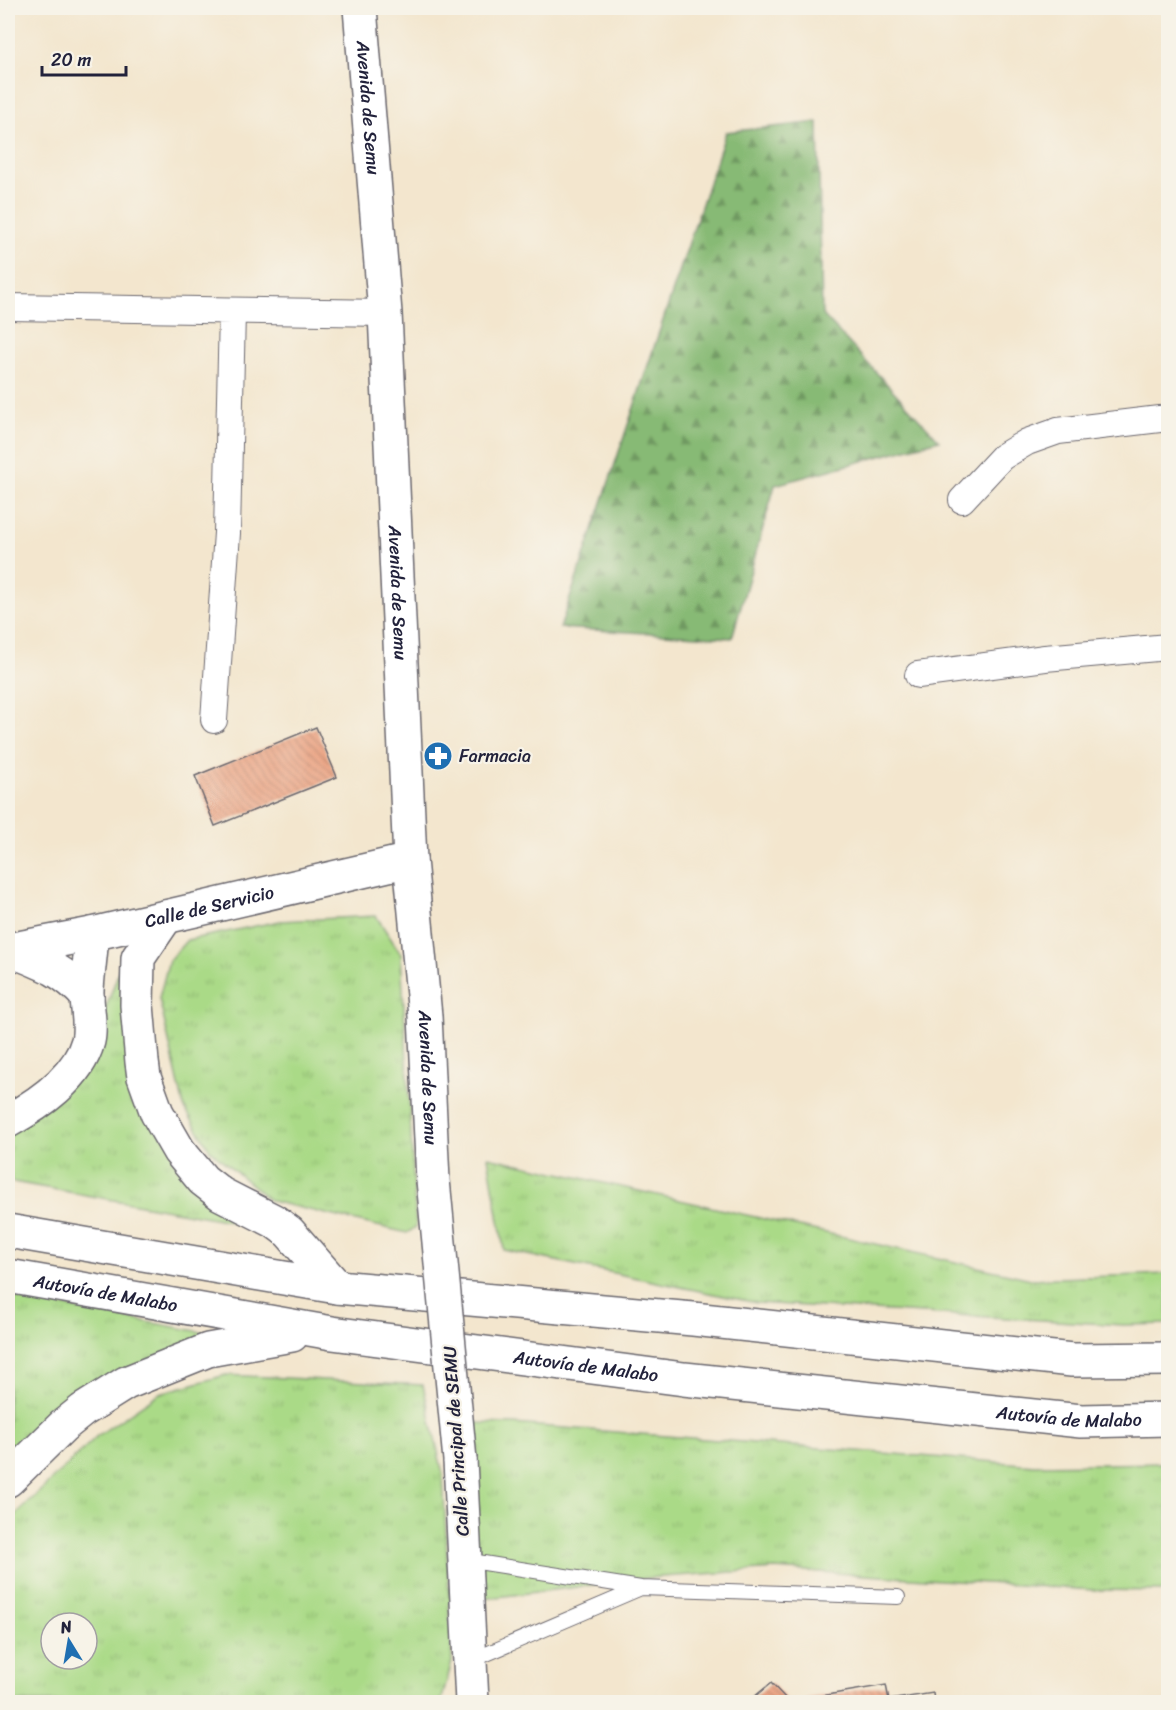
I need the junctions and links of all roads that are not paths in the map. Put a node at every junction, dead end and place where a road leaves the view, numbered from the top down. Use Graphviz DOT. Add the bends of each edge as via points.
graph roads {
  1 [pos="360,8"];
  2 [pos="8,307"];
  3 [pos="232,312"];
  4 [pos="385,313"];
  5 [pos="1168,418"];
  6 [pos="962,500"];
  7 [pos="1168,647"];
  8 [pos="918,675"];
  9 [pos="214,720"];
  10 [pos="410,860"];
  11 [pos="166,917"];
  12 [pos="92,934"];
  13 [pos="9,950"];
  14 [pos="87,996"];
  15 [pos="8,1121"];
  16 [pos="433,1180"];
  17 [pos="8,1231"];
  18 [pos="8,1276"];
  19 [pos="336,1287"];
  20 [pos="332,1333"];
  21 [pos="1168,1359"];
  22 [pos="1168,1419"];
  23 [pos="8,1480"];
  24 [pos="465,1560"];
  25 [pos="641,1588"];
  26 [pos="898,1597"];
  27 [pos="470,1661"];
  28 [pos="472,1702"];
  1 -- 4 [label="main road, Avenida de Semu"];
  2 -- 3 [label="street"];
  3 -- 4 [label="street"];
  3 -- 9 [label="street" via="227,533"];
  4 -- 10 [label="main road, Avenida de Semu"];
  5 -- 6 [label="street" via="1058,431 1027,442 1002,457"];
  7 -- 8 [label="street"];
  10 -- 11 [label="main road, Calle de Servicio"];
  10 -- 16 [label="main road, Avenida de Semu" via="425,1016"];
  11 -- 12 [label="main road, Calle de Servicio"];
  11 -- 19 [label="main road" via="138,958 142,1062 157,1113 179,1151 204,1180 221,1194 289,1232"];
  12 -- 13 [label="main road, Calle de Servicio"];
  12 -- 14 [label="main road"];
  13 -- 14 [label="main road" via="56,969"];
  14 -- 15 [label="main road" via="88,1040 82,1057 63,1082 33,1107"];
  16 -- 24 [label="main road, Calle Principal de SEMU, bridge" via="460,1460"];
  17 -- 19 [label="main road"];
  18 -- 20 [label="main road, Autovía de Malabo"];
  19 -- 21 [label="main road" via="693,1319 1071,1360"];
  20 -- 22 [label="main road, Autovía de Malabo" via="684,1379 1057,1419"];
  20 -- 23 [label="main road" via="283,1335 208,1350 126,1383 63,1426"];
  24 -- 25 [label="lane"];
  24 -- 27 [label="main road, Calle Principal de SEMU"];
  25 -- 26 [label="lane"];
  25 -- 27 [label="lane"];
  27 -- 28 [label="main road, Calle Principal de SEMU"];
}
